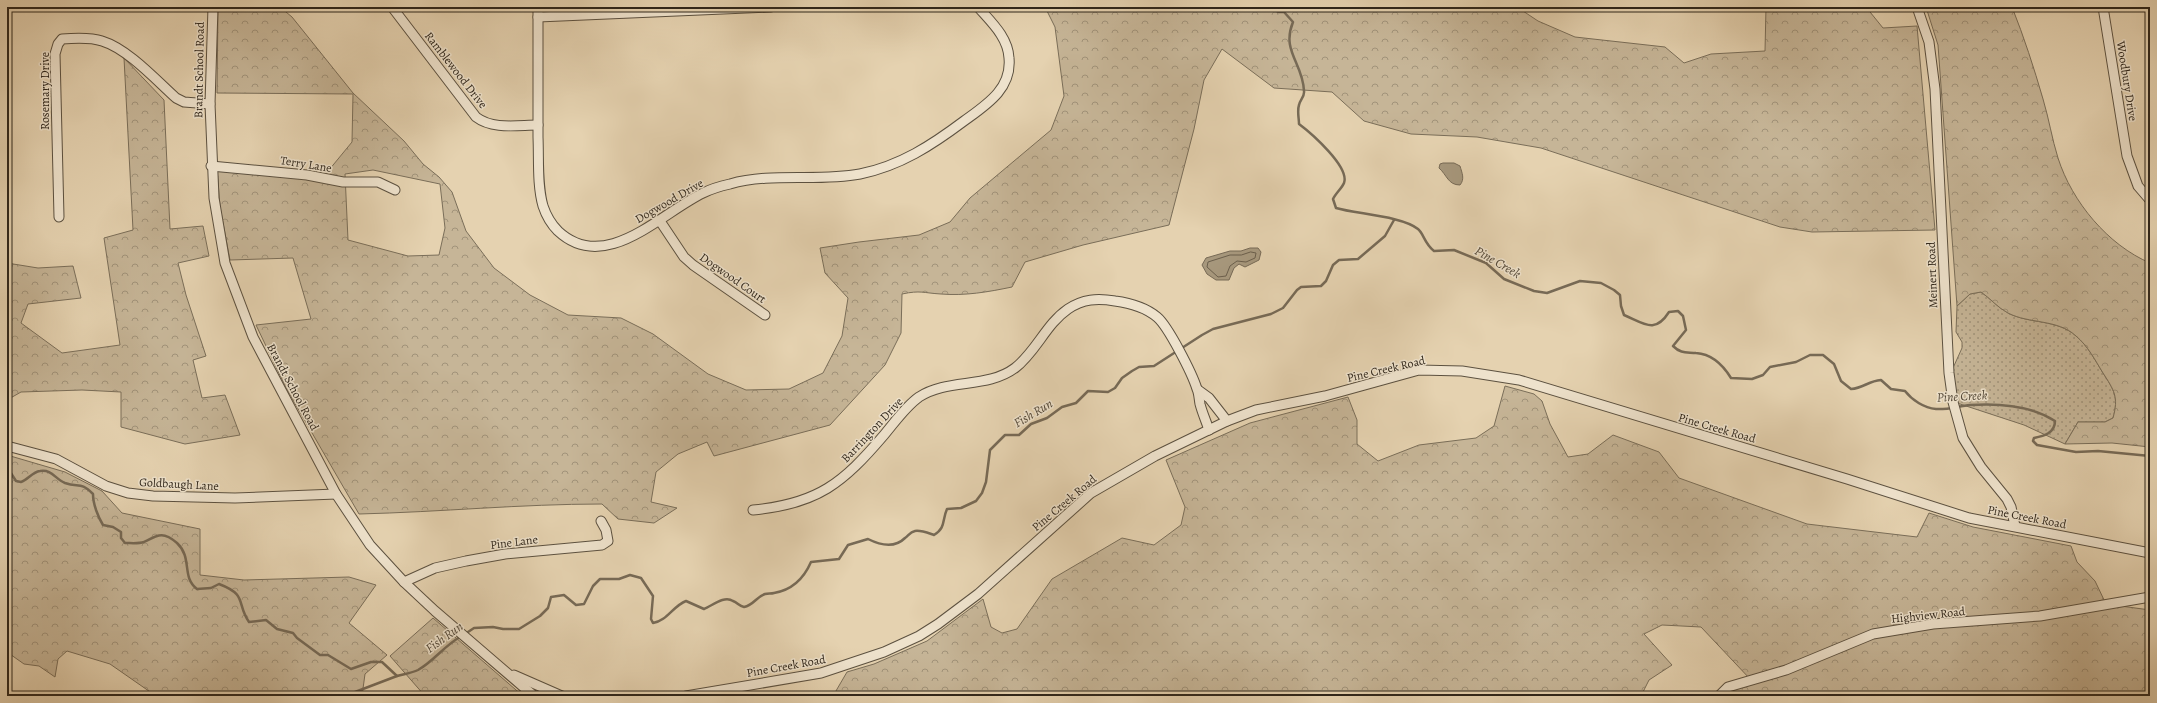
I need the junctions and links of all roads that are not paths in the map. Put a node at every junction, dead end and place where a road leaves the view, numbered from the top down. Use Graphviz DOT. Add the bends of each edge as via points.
graph roads {
  1 [pos="213,7"];
  2 [pos="392,7"];
  3 [pos="538,7"];
  4 [pos="771,7"];
  5 [pos="978,7"];
  6 [pos="1917,7"];
  7 [pos="2103,7"];
  8 [pos="538,17"];
  9 [pos="210,104"];
  10 [pos="538,125"];
  11 [pos="212,166"];
  12 [pos="396,190"];
  13 [pos="2150,200"];
  14 [pos="59,217"];
  15 [pos="660,221"];
  16 [pos="765,315"];
  17 [pos="1198,390"];
  18 [pos="1227,421"];
  19 [pos="1209,430"];
  20 [pos="7,446"];
  21 [pos="336,494"];
  22 [pos="753,510"];
  23 [pos="601,521"];
  24 [pos="2015,526"];
  25 [pos="2150,553"];
  26 [pos="404,582"];
  27 [pos="2150,597"];
  28 [pos="504,670"];
  29 [pos="534,696"];
  30 [pos="562,696"];
  31 [pos="686,696"];
  32 [pos="1719,696"];
  1 -- 9 [label="street, Brandt School Road"];
  2 -- 10 [label="street, Ramblewood Drive" via="476,117 495,125"];
  3 -- 8 [label="street, Dogwood Drive"];
  4 -- 8 [label="street"];
  5 -- 15 [label="street, Dogwood Drive" via="994,25 1008,48 1007,78 1000,91 989,102 937,142 889,166 858,174 733,183 704,192"];
  6 -- 24 [label="street, Meinert Road" via="1929,42 1935,89 1948,366 1953,402 1964,438 1990,480 2007,499"];
  7 -- 13 [label="street, Woodbury Drive" via="2127,156 2138,186"];
  8 -- 10 [label="street, Dogwood Drive"];
  9 -- 11 [label="street, Brandt School Road"];
  9 -- 14 [label="street, Rosemary Drive" via="184,102 176,98 123,51 103,41 62,39 55,54"];
  10 -- 15 [label="street, Dogwood Drive" via="542,201 549,220 568,238 582,244 610,245"];
  11 -- 12 [label="street, Terry Lane" via="307,175 342,182 378,182"];
  11 -- 21 [label="street, Brandt School Road" via="220,242 234,288 253,337"];
  15 -- 16 [label="street, Dogwood Court" via="684,257"];
  17 -- 18 [label="street, Barrington Drive" via="1209,398"];
  17 -- 19 [label="street, Barrington Drive"];
  17 -- 22 [label="street, Barrington Drive" via="1158,318 1143,308 1127,303 1105,299 1085,300 1059,317 1020,364 1010,371 987,380 944,387 919,397 868,455 840,481 806,500"];
  18 -- 19 [label="street, Pine Creek Road"];
  18 -- 24 [label="street, Pine Creek Road" via="1256,410 1325,396 1419,370 1462,371 1519,380 1889,491 1931,507 1969,518"];
  19 -- 31 [label="street, Pine Creek Road" via="1155,456 1091,493 973,598 919,636 884,652 821,673"];
  20 -- 21 [label="street, Goldbaugh Lane" via="56,458 106,486 128,493 235,498"];
  21 -- 26 [label="street, Brandt School Road" via="370,545"];
  23 -- 26 [label="street, Pine Lane" via="608,541 602,545 505,554 466,561 435,568"];
  24 -- 25 [label="street, Pine Creek Road"];
  26 -- 28 [label="street, Brandt School Road"];
  27 -- 32 [label="street, Highview Road" via="2040,616 1933,624 1873,634 1786,670 1728,687"];
  28 -- 29 [label="street, Brandt School Road"];
  28 -- 30 [label="street"];
}
